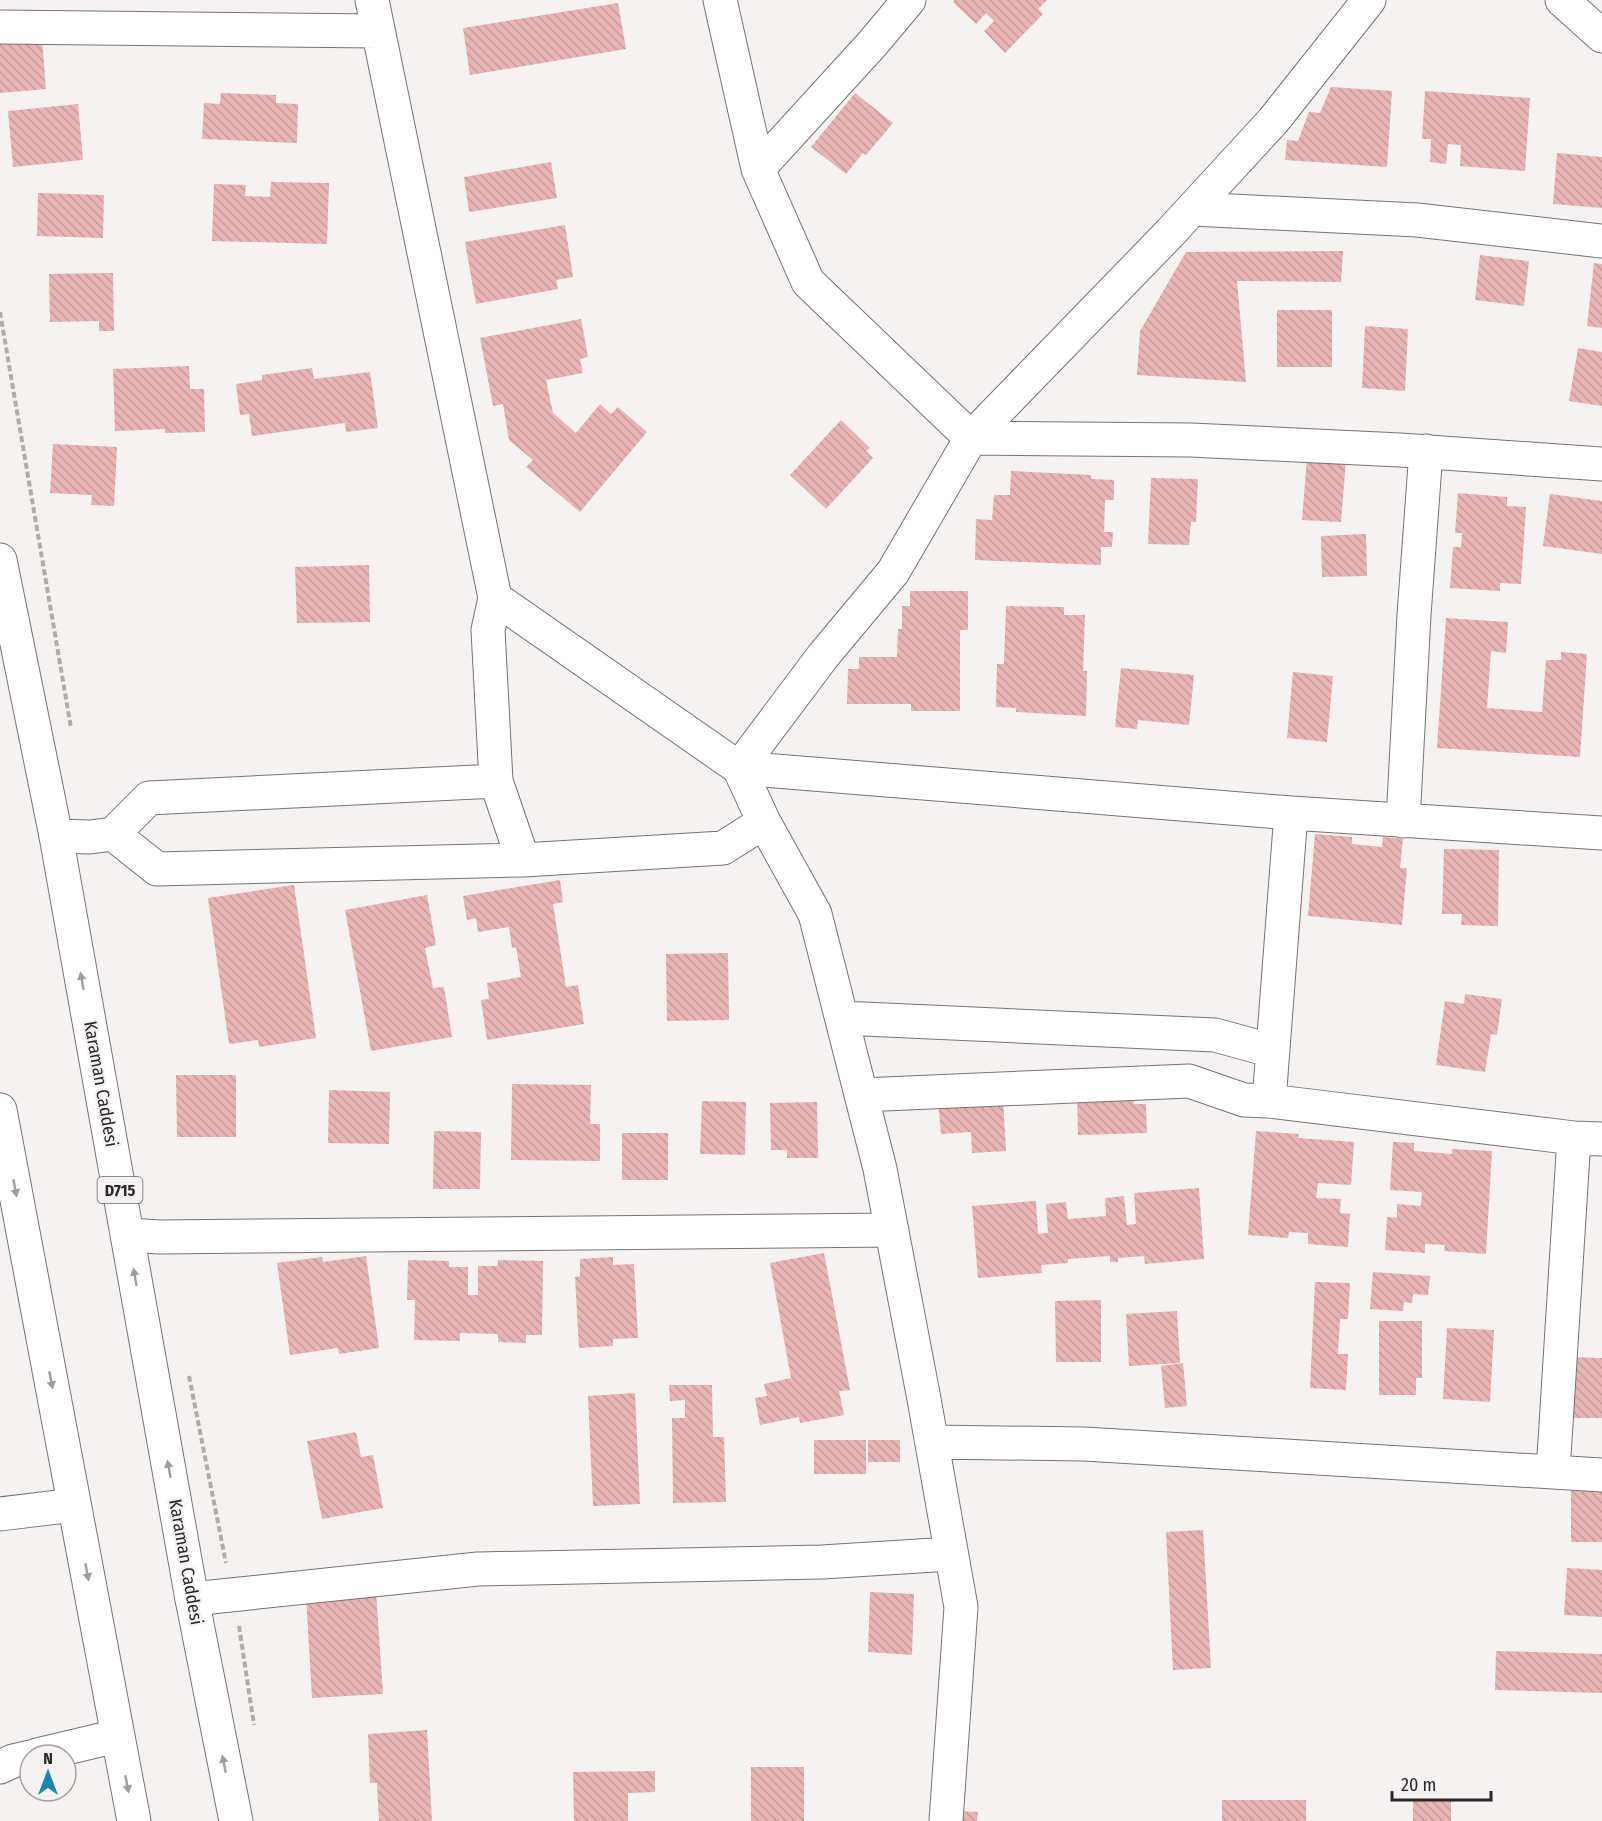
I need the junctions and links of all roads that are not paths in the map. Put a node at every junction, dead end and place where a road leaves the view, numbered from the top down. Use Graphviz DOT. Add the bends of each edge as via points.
graph roads {
  1 [pos="720,0"];
  2 [pos="909,0"];
  3 [pos="1369,0"];
  4 [pos="1562,0"];
  5 [pos="375,15"];
  6 [pos="0,27"];
  7 [pos="1602,36"];
  8 [pos="758,169"];
  9 [pos="1192,209"];
  10 [pos="1602,241"];
  11 [pos="971,438"];
  12 [pos="1426,452"];
  13 [pos="1602,464"];
  14 [pos="0,560"];
  15 [pos="495,598"];
  16 [pos="739,768"];
  17 [pos="496,781"];
  18 [pos="1291,813"];
  19 [pos="1403,821"];
  20 [pos="764,822"];
  21 [pos="1602,833"];
  22 [pos="113,834"];
  23 [pos="56,836"];
  24 [pos="523,860"];
  25 [pos="842,1018"];
  26 [pos="1273,1051"];
  27 [pos="861,1095"];
  28 [pos="1269,1101"];
  29 [pos="0,1110"];
  30 [pos="1588,1139"];
  31 [pos="892,1230"];
  32 [pos="128,1235"];
  33 [pos="932,1442"];
  34 [pos="1553,1472"];
  35 [pos="1602,1475"];
  36 [pos="74,1505"];
  37 [pos="0,1514"];
  38 [pos="951,1554"];
  39 [pos="192,1599"];
  40 [pos="117,1736"];
  41 [pos="78,1745"];
  42 [pos="18,1760"];
  43 [pos="0,1767"];
  44 [pos="134,1821"];
  45 [pos="236,1821"];
  46 [pos="946,1821"];
  1 -- 8 [label="main road"];
  2 -- 8 [label="main road"];
  3 -- 9 [label="main road" via="1273,121"];
  4 -- 7 [label="main road"];
  5 -- 6 [label="main road"];
  5 -- 15 [label="main road"];
  8 -- 11 [label="main road" via="808,282"];
  9 -- 10 [label="main road" via="1417,220"];
  9 -- 11 [label="main road"];
  11 -- 12 [label="main road" via="1191,441"];
  11 -- 16 [label="main road" via="893,572 823,656"];
  12 -- 13 [label="main road"];
  12 -- 19 [label="main road"];
  14 -- 23 [label="main road, Karaman Caddesi / D715"];
  15 -- 16 [label="main road"];
  15 -- 17 [label="main road" via="488,630"];
  16 -- 18 [label="main road"];
  16 -- 20 [label="main road"];
  17 -- 22 [label="main road" via="149,798"];
  17 -- 24 [label="main road"];
  18 -- 19 [label="main road"];
  18 -- 26 [label="main road"];
  19 -- 21 [label="main road"];
  20 -- 24 [label="main road" via="723,848"];
  20 -- 25 [label="main road" via="815,914"];
  22 -- 23 [label="main road"];
  22 -- 24 [label="main road" via="157,869"];
  32 -- 23 [label="main road, Karaman Caddesi / D715, one-way"];
  25 -- 26 [label="main road" via="1215,1035"];
  25 -- 27 [label="main road"];
  26 -- 28 [label="main road"];
  27 -- 28 [label="main road" via="1189,1081 1244,1100"];
  27 -- 31 [label="main road"];
  28 -- 30 [label="main road"];
  29 -- 36 [label="main road, one-way"];
  30 -- 34 [label="main road"];
  31 -- 32 [label="main road"];
  31 -- 33 [label="main road"];
  39 -- 32 [label="main road, Karaman Caddesi / D715, one-way"];
  33 -- 34 [label="main road" via="1084,1444"];
  33 -- 38 [label="main road"];
  34 -- 35 [label="main road"];
  36 -- 37 [label="main road"];
  36 -- 40 [label="main road, one-way"];
  38 -- 39 [label="main road" via="822,1562 478,1569"];
  38 -- 46 [label="main road" via="962,1607"];
  45 -- 39 [label="main road, Karaman Caddesi / D715, one-way"];
  40 -- 41 [label="main road"];
  40 -- 44 [label="main road, one-way"];
  42 -- 43 [label="main road"];
}
